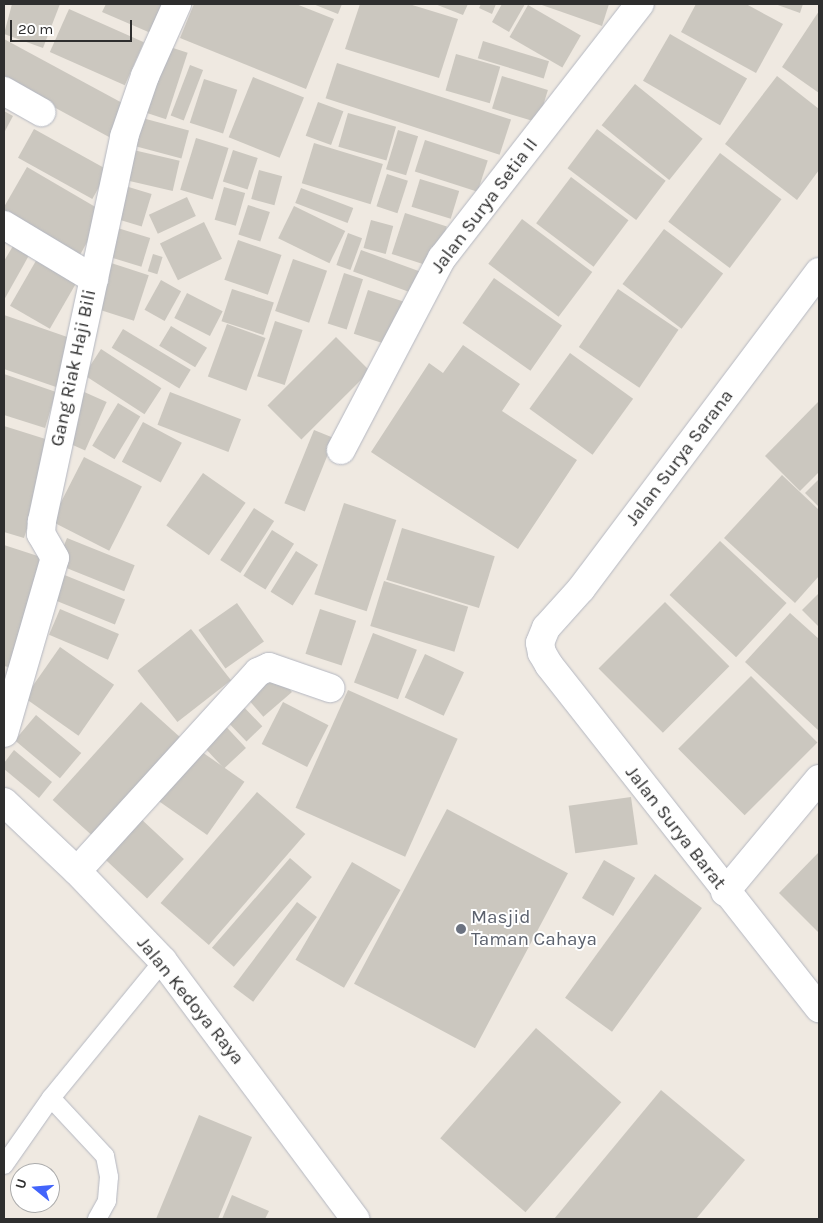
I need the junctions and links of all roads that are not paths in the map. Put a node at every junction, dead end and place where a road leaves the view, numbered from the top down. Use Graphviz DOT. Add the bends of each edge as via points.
graph roads {
  1 [pos="177,4"];
  2 [pos="640,4"];
  3 [pos="4,92"];
  4 [pos="41,112"];
  5 [pos="4,225"];
  6 [pos="819,272"];
  7 [pos="94,279"];
  8 [pos="341,450"];
  9 [pos="540,643"];
  10 [pos="330,688"];
  11 [pos="4,733"];
  12 [pos="819,779"];
  13 [pos="4,802"];
  14 [pos="77,871"];
  15 [pos="725,892"];
  16 [pos="163,961"];
  17 [pos="819,1008"];
  18 [pos="51,1098"];
  19 [pos="4,1165"];
  20 [pos="97,1219"];
  21 [pos="355,1219"];
  1 -- 7 [label="street, Gang Riak Haji Bili" via="145,76 124,137"];
  2 -- 8 [label="street, Jalan Surya Setia II" via="442,258"];
  3 -- 4 [label="street"];
  5 -- 7 [label="street"];
  6 -- 9 [label="street, Jalan Surya Sarana" via="581,589 546,628"];
  7 -- 11 [label="street, Gang Riak Haji Bili" via="42,521 41,534 55,558"];
  9 -- 15 [label="street, Jalan Surya Barat" via="549,666"];
  10 -- 14 [label="street" via="269,667 258,672"];
  12 -- 15 [label="street"];
  13 -- 14 [label="street, Jalan Kedoya Raya"];
  14 -- 16 [label="street, Jalan Kedoya Raya"];
  15 -- 17 [label="street, Jalan Surya Barat"];
  16 -- 18 [label="lane"];
  16 -- 21 [label="street, Jalan Kedoya Raya"];
  18 -- 19 [label="lane"];
  18 -- 20 [label="lane" via="105,1156 109,1177 107,1201"];
}
